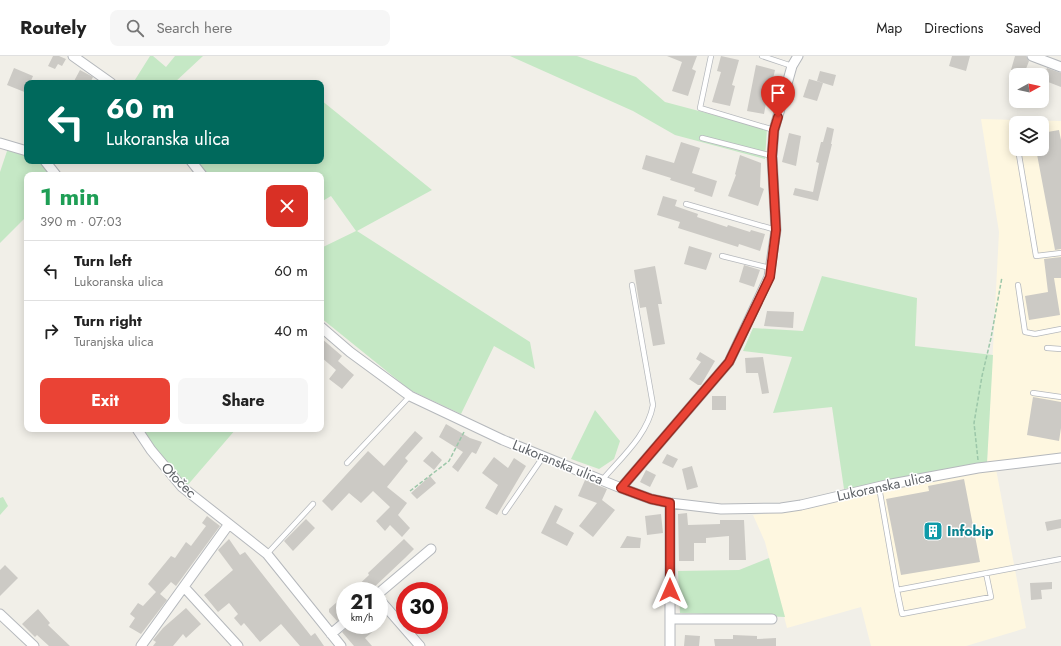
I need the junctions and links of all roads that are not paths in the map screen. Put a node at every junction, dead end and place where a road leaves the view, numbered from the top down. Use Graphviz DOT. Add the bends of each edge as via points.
graph roads {
  1 [pos="73,56"];
  2 [pos="711,56"];
  3 [pos="762,56"];
  4 [pos="798,56"];
  5 [pos="1032,56"];
  6 [pos="792,66"];
  7 [pos="1061,67"];
  8 [pos="107,80"];
  9 [pos="774,130"];
  10 [pos="702,138"];
  11 [pos="0,143"];
  12 [pos="24,150"];
  13 [pos="772,156"];
  14 [pos="1019,156"];
  15 [pos="47,164"];
  16 [pos="193,164"];
  17 [pos="54,172"];
  18 [pos="200,172"];
  19 [pos="686,204"];
  20 [pos="776,230"];
  21 [pos="1061,253"];
  22 [pos="722,256"];
  23 [pos="770,268"];
  24 [pos="632,285"];
  25 [pos="1018,285"];
  26 [pos="1061,329"];
  27 [pos="324,330"];
  28 [pos="1047,348"];
  29 [pos="1061,349"];
  30 [pos="1033,393"];
  31 [pos="410,396"];
  32 [pos="1061,397"];
  33 [pos="140,432"];
  34 [pos="544,455"];
  35 [pos="1061,458"];
  36 [pos="347,463"];
  37 [pos="603,479"];
  38 [pos="879,487"];
  39 [pos="621,488"];
  40 [pos="670,503"];
  41 [pos="313,504"];
  42 [pos="505,512"];
  43 [pos="229,524"];
  44 [pos="431,549"];
  45 [pos="267,554"];
  46 [pos="1061,559"];
  47 [pos="986,573"];
  48 [pos="388,585"];
  49 [pos="184,587"];
  50 [pos="897,590"];
  51 [pos="388,609"];
  52 [pos="0,614"];
  53 [pos="670,619"];
  54 [pos="772,619"];
  55 [pos="336,630"];
  56 [pos="331,634"];
  57 [pos="34,646"];
  58 [pos="141,646"];
  59 [pos="238,646"];
  60 [pos="340,646"];
  61 [pos="420,646"];
  62 [pos="670,646"];
  1 -- 8 [label="street"];
  2 -- 9 [label="lane" via="700,108"];
  3 -- 6 [label="lane"];
  4 -- 6 [label="street"];
  5 -- 7 [label="street"];
  6 -- 9 [label="street"];
  9 -- 13 [label="street"];
  10 -- 13 [label="lane"];
  11 -- 12 [label="street"];
  13 -- 20 [label="street"];
  14 -- 21 [label="lane" via="1036,256"];
  15 -- 17 [label="street"];
  16 -- 18 [label="street"];
  19 -- 20 [label="lane"];
  20 -- 23 [label="street"];
  22 -- 23 [label="lane"];
  23 -- 39 [label="street" via="770,277 729,362"];
  24 -- 37 [label="lane" via="652,410 643,432"];
  25 -- 26 [label="lane" via="1025,332 1035,334"];
  27 -- 31 [label="street, Lukoranska ulica"];
  28 -- 29 [label="lane"];
  30 -- 32 [label="lane"];
  31 -- 34 [label="street, Lukoranska ulica" via="503,440"];
  31 -- 36 [label="lane"];
  33 -- 43 [label="street, Otočec" via="151,450 182,487"];
  34 -- 37 [label="street, Lukoranska ulica"];
  34 -- 42 [label="lane"];
  35 -- 38 [label="street, Lukoranska ulica" via="978,468"];
  37 -- 39 [label="street, Lukoranska ulica"];
  38 -- 40 [label="street, Lukoranska ulica" via="781,508 721,509"];
  38 -- 50 [label="lane"];
  39 -- 40 [label="street, Lukoranska ulica"];
  40 -- 53 [label="street"];
  41 -- 45 [label="lane"];
  43 -- 45 [label="street, Otočec"];
  43 -- 49 [label="street"];
  44 -- 48 [label="street"];
  45 -- 56 [label="street, Otočec"];
  46 -- 47 [label="lane"];
  47 -- 50 [label="lane"];
  47 -- 50 [label="lane" via="991,597 902,614"];
  49 -- 58 [label="street"];
  49 -- 59 [label="street"];
  51 -- 61 [label="street"];
  52 -- 57 [label="street"];
  53 -- 54 [label="street"];
  53 -- 62 [label="street"];
  55 -- 56 [label="street"];
  56 -- 60 [label="street, Otočec"];
}
